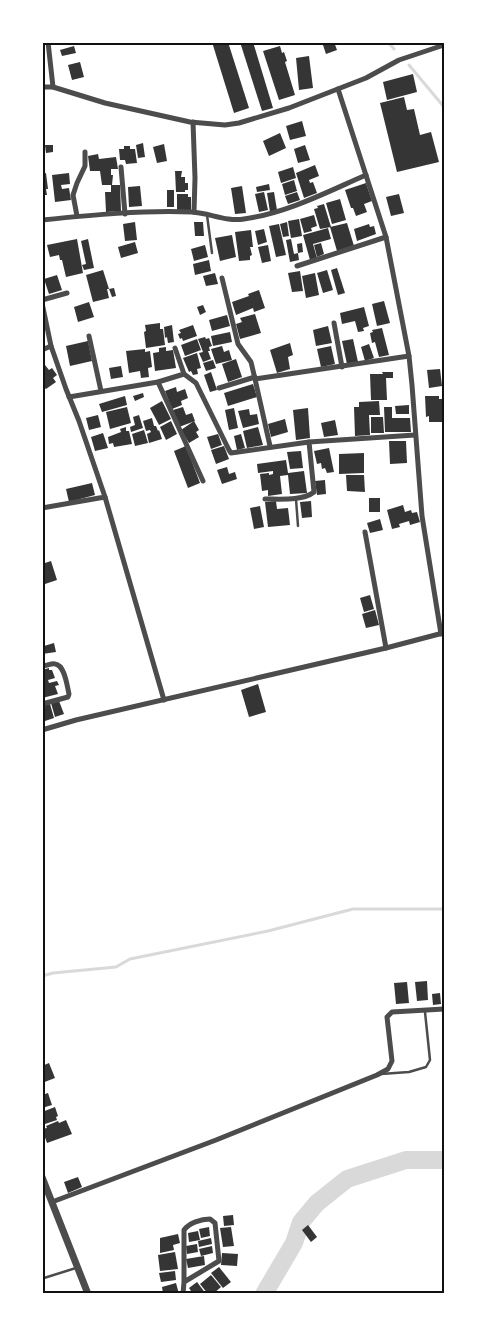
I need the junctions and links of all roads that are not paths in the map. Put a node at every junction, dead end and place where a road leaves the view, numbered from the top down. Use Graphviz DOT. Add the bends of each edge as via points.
graph roads {
  1 [pos="48,42"];
  2 [pos="444,45"];
  3 [pos="52,87"];
  4 [pos="42,88"];
  5 [pos="338,89"];
  6 [pos="193,122"];
  7 [pos="85,152"];
  8 [pos="121,168"];
  9 [pos="366,175"];
  10 [pos="194,212"];
  11 [pos="207,213"];
  12 [pos="125,214"];
  13 [pos="77,216"];
  14 [pos="42,220"];
  15 [pos="386,237"];
  16 [pos="212,253"];
  17 [pos="297,266"];
  18 [pos="222,278"];
  19 [pos="67,293"];
  20 [pos="42,302"];
  21 [pos="334,323"];
  22 [pos="88,336"];
  23 [pos="51,346"];
  24 [pos="175,348"];
  25 [pos="42,350"];
  26 [pos="409,356"];
  27 [pos="342,366"];
  28 [pos="184,374"];
  29 [pos="255,378"];
  30 [pos="158,382"];
  31 [pos="219,388"];
  32 [pos="102,391"];
  33 [pos="69,397"];
  34 [pos="415,435"];
  35 [pos="309,442"];
  36 [pos="270,446"];
  37 [pos="203,481"];
  38 [pos="105,497"];
  39 [pos="296,498"];
  40 [pos="266,499"];
  41 [pos="42,508"];
  42 [pos="298,526"];
  43 [pos="365,532"];
  44 [pos="443,634"];
  45 [pos="386,648"];
  46 [pos="42,666"];
  47 [pos="164,700"];
  48 [pos="42,704"];
  49 [pos="42,730"];
  50 [pos="425,1009"];
  51 [pos="444,1009"];
  52 [pos="377,1075"];
  53 [pos="42,1177"];
  54 [pos="52,1202"];
  55 [pos="78,1267"];
  56 [pos="44,1278"];
  57 [pos="184,1282"];
  58 [pos="88,1294"];
  59 [pos="183,1294"];
  1 -- 3 [label="street"];
  2 -- 5 [label="street" via="400,60"];
  3 -- 4 [label="street"];
  3 -- 6 [label="street" via="105,103"];
  5 -- 6 [label="street" via="239,123"];
  5 -- 9 [label="street"];
  6 -- 10 [label="street"];
  7 -- 13 [label="street" via="85,166 73,195"];
  8 -- 12 [label="street"];
  9 -- 11 [label="street" via="268,214 230,220"];
  9 -- 15 [label="street"];
  10 -- 11 [label="street"];
  10 -- 12 [label="street"];
  11 -- 16 [label="lane"];
  12 -- 13 [label="street"];
  13 -- 14 [label="street"];
  15 -- 17 [label="street"];
  15 -- 26 [label="street"];
  18 -- 29 [label="street" via="238,344 251,362"];
  19 -- 20 [label="street"];
  20 -- 23 [label="street"];
  21 -- 27 [label="street"];
  22 -- 32 [label="street"];
  23 -- 25 [label="street"];
  23 -- 33 [label="street"];
  24 -- 28 [label="street"];
  26 -- 27 [label="street"];
  26 -- 34 [label="street"];
  27 -- 29 [label="street"];
  28 -- 30 [label="street"];
  28 -- 36 [label="street" via="196,383 231,453"];
  29 -- 31 [label="street"];
  29 -- 36 [label="street"];
  30 -- 32 [label="street"];
  30 -- 37 [label="street"];
  32 -- 33 [label="street"];
  33 -- 38 [label="street"];
  34 -- 35 [label="street"];
  34 -- 44 [label="street" via="422,516"];
  35 -- 36 [label="street"];
  35 -- 39 [label="street" via="314,492"];
  38 -- 41 [label="street"];
  38 -- 47 [label="street"];
  39 -- 40 [label="street"];
  39 -- 42 [label="lane"];
  43 -- 45 [label="street"];
  44 -- 45 [label="street"];
  45 -- 47 [label="street"];
  46 -- 48 [label="street" via="60,666 69,694"];
  47 -- 49 [label="street"];
  50 -- 51 [label="street"];
  50 -- 52 [label="street" via="392,1012 387,1017 392,1061 388,1069"];
  50 -- 52 [label="lane" via="430,1060 426,1067"];
  52 -- 54 [label="street"];
  53 -- 54 [label="street"];
  54 -- 55 [label="street"];
  55 -- 56 [label="lane"];
  55 -- 58 [label="street"];
  57 -- 57 [label="street" via="184,1230 203,1219 210,1219 214,1223 219,1261"];
  57 -- 59 [label="street"];
}
